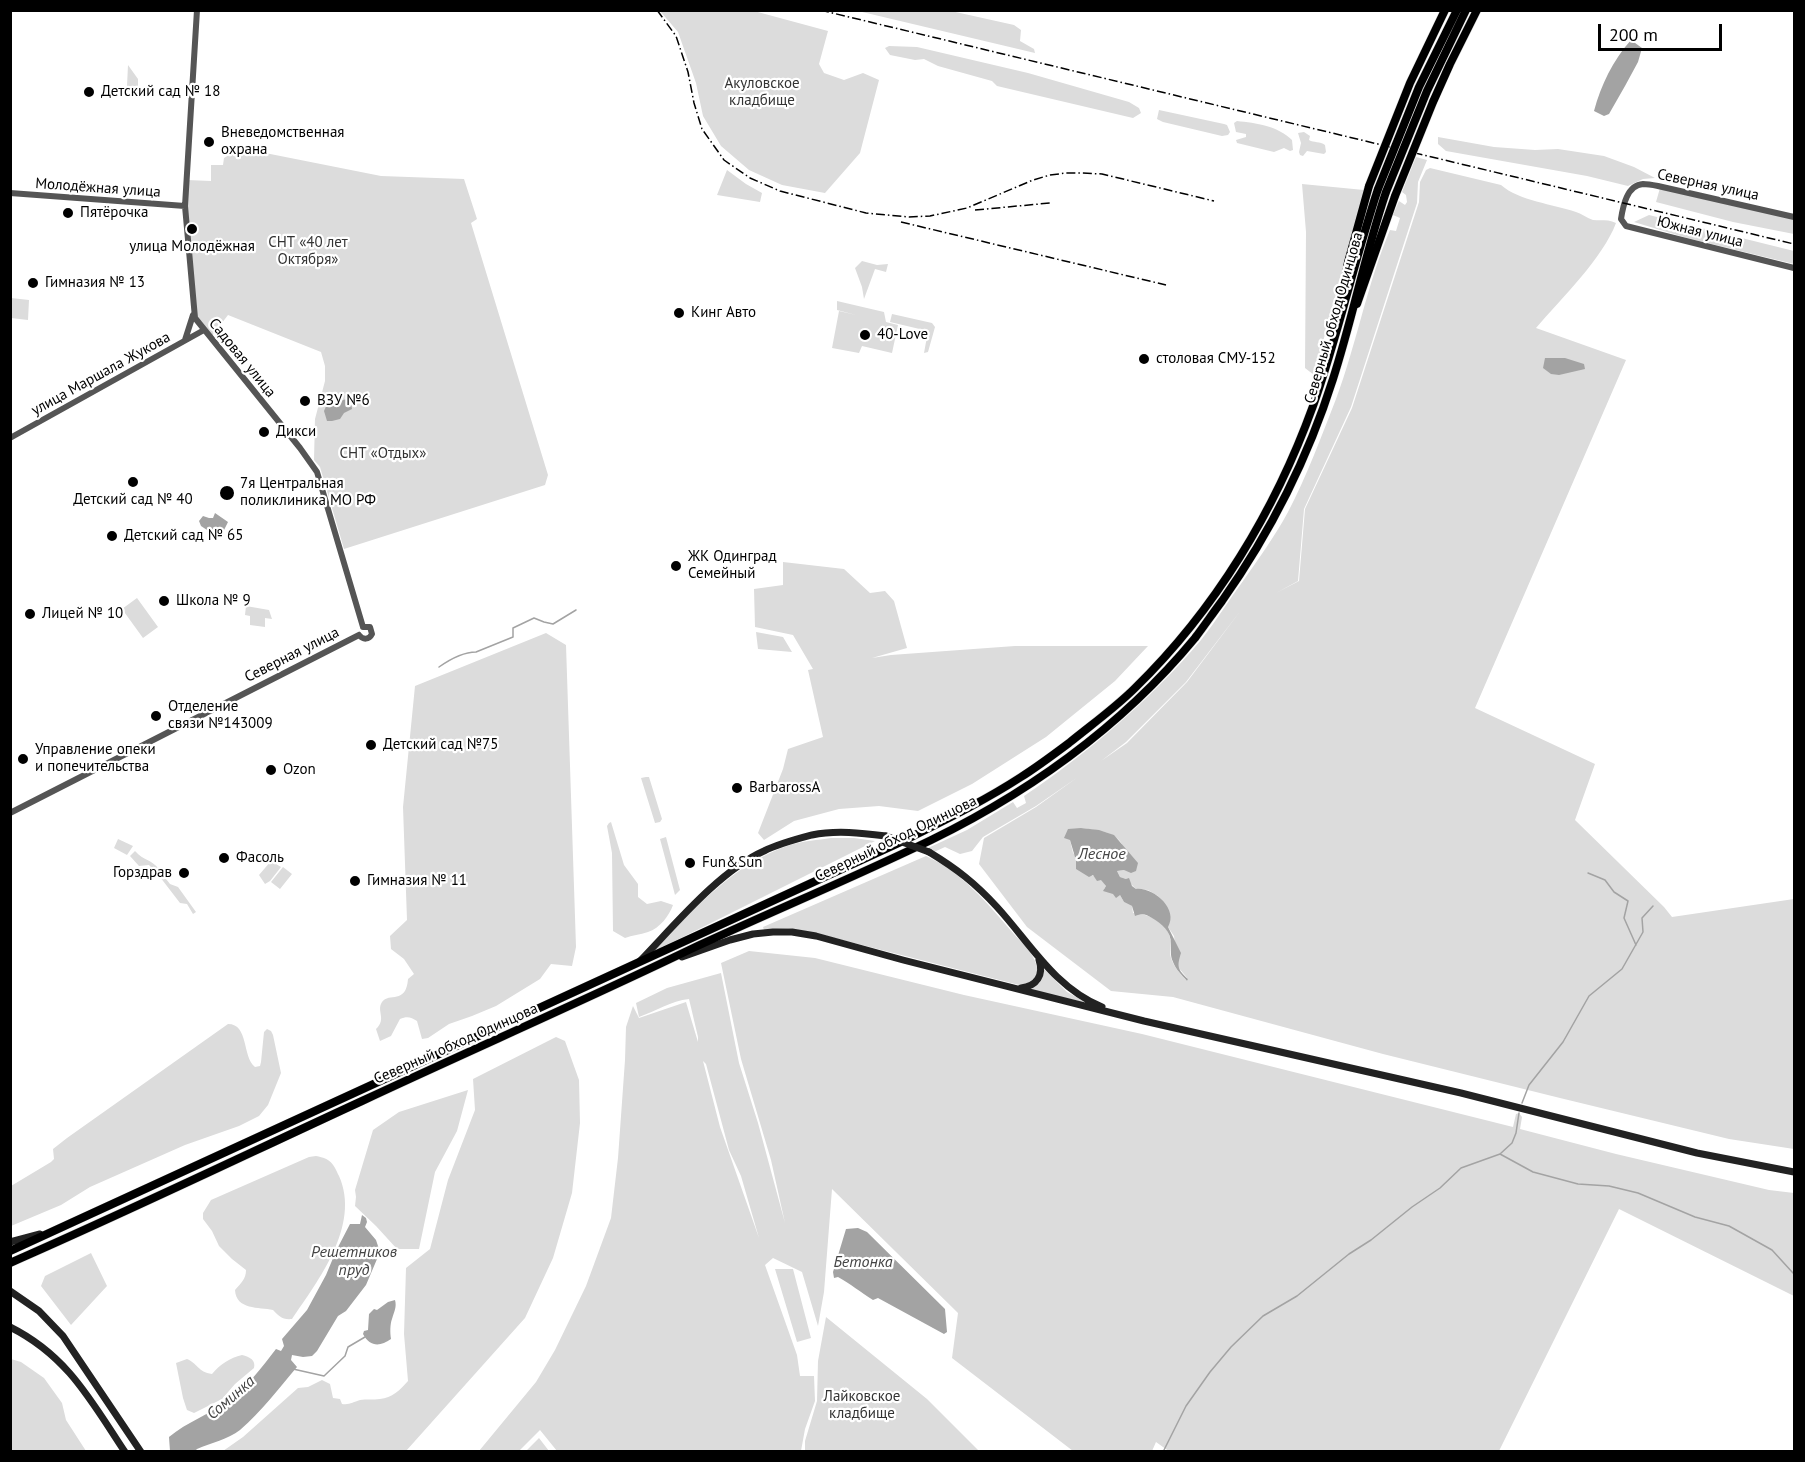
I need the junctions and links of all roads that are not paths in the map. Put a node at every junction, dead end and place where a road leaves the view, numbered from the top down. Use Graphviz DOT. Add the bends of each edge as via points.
graph roads {
  1 [pos="197,10"];
  2 [pos="1446,10"];
  3 [pos="1456,10"];
  4 [pos="1467,10"];
  5 [pos="1477,10"];
  6 [pos="1382,191"];
  7 [pos="10,194"];
  8 [pos="1625,202"];
  9 [pos="185,206"];
  10 [pos="1794,217"];
  11 [pos="1794,268"];
  12 [pos="193,311"];
  13 [pos="204,330"];
  14 [pos="1334,337"];
  15 [pos="185,340"];
  16 [pos="1345,340"];
  17 [pos="10,438"];
  18 [pos="363,627"];
  19 [pos="359,634"];
  20 [pos="10,813"];
  21 [pos="1036,954"];
  22 [pos="640,962"];
  23 [pos="663,963"];
  24 [pos="1013,987"];
  25 [pos="1144,1021"];
  26 [pos="1794,1172"];
  27 [pos="82,1218"];
  28 [pos="10,1242"];
  29 [pos="10,1251"];
  30 [pos="10,1263"];
  31 [pos="10,1291"];
  32 [pos="10,1327"];
  33 [pos="125,1452"];
  34 [pos="141,1452"];
  1 -- 9 [label="street, Садовая улица"];
  2 -- 14 [label="main road, bridge" via="1410,83 1369,186 1350,254"];
  3 -- 6 [label="main road, Северный обход Одинцова, bridge" via="1419,87"];
  4 -- 6 [label="main road, Северный обход Одинцова, bridge"];
  5 -- 16 [label="main road, bridge" via="1436,94 1395,196"];
  6 -- 14 [label="main road, Северный обход Одинцова" via="1359,248"];
  6 -- 16 [label="main road, Северный обход Одинцова"];
  7 -- 9 [label="street, Молодёжная улица"];
  8 -- 10 [label="street, Северная улица" via="1629,193 1642,184"];
  8 -- 11 [label="street, Южная улица" via="1621,219 1626,226"];
  9 -- 12 [label="street, Садовая улица"];
  12 -- 13 [label="street, Садовая улица"];
  12 -- 15 [label="street"];
  13 -- 15 [label="street, улица Маршала Жукова"];
  13 -- 18 [label="street, Садовая улица" via="317,472"];
  14 -- 22 [label="main road, Северный обход Одинцова" via="1296,450 1244,549 1170,651 1115,706 1023,776 971,807"];
  15 -- 17 [label="street, улица Маршала Жукова"];
  16 -- 23 [label="main road, Северный обход Одинцова" via="1305,455 1258,546 1198,635 1143,694 1057,766 977,816"];
  18 -- 19 [label="street"];
  18 -- 19 [label="street" via="370,627 370,638"];
  19 -- 20 [label="street, Северная улица"];
  21 -- 22 [label="main road, bridge" via="970,880 929,852 886,836 847,833 813,835 764,851 729,872"];
  21 -- 24 [label="main road" via="1041,967 1038,980 1027,987"];
  21 -- 25 [label="main road" via="1056,977 1081,996"];
  22 -- 27 [label="main road, Северный обход Одинцова"];
  23 -- 24 [label="main road" via="753,934 792,932"];
  23 -- 30 [label="main road, Северный обход Одинцова"];
  24 -- 25 [label="main road"];
  25 -- 26 [label="main road" via="1461,1093 1697,1153"];
  27 -- 28 [label="main road"];
  27 -- 29 [label="main road, Северный обход Одинцова"];
  31 -- 34 [label="main road" via="39,1311 63,1336"];
  32 -- 33 [label="main road" via="57,1359 89,1396"];
}
